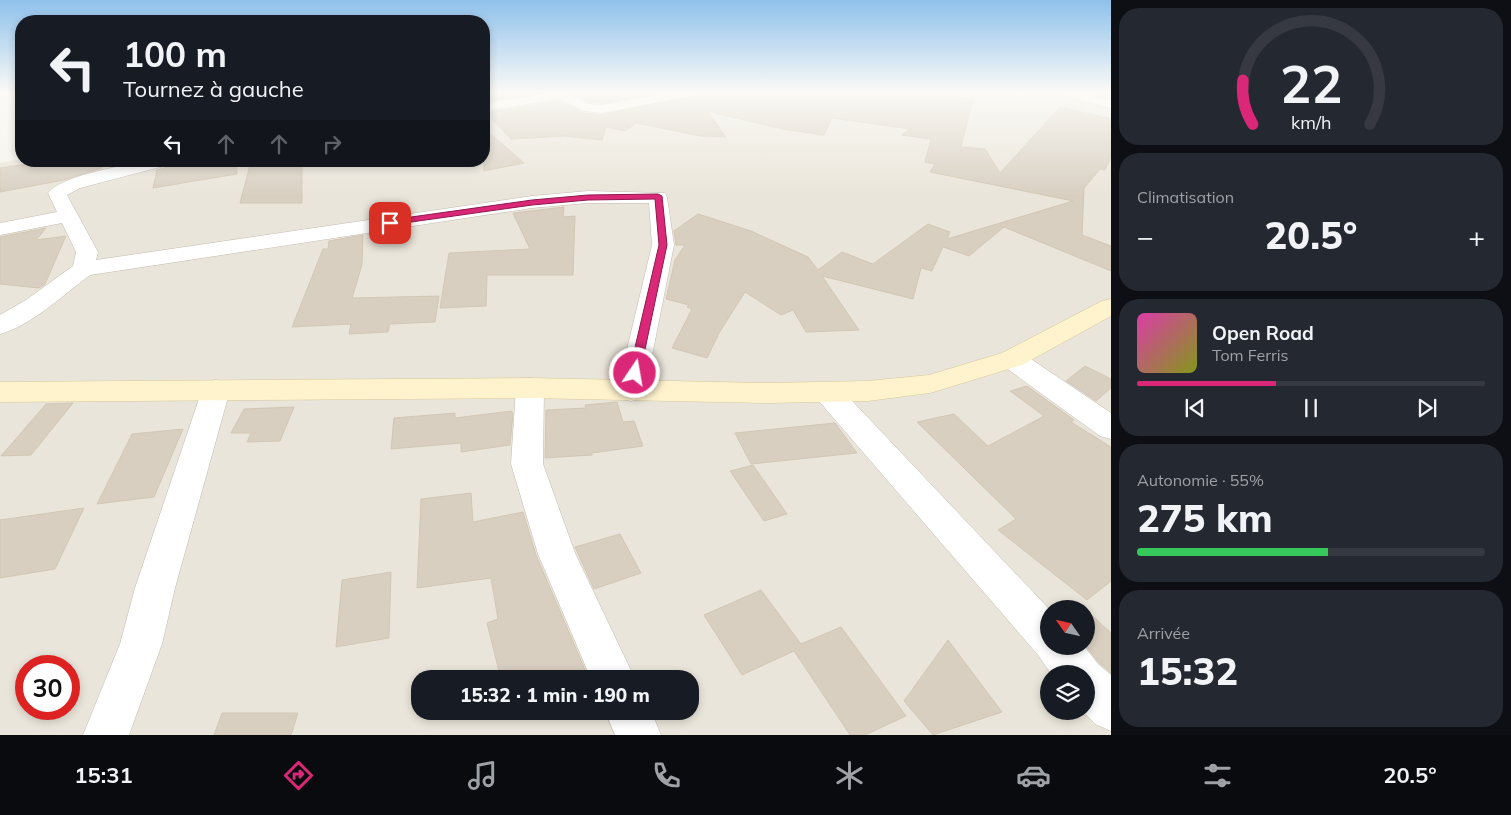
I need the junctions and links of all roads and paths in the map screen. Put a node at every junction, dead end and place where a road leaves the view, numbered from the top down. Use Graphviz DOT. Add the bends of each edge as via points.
graph roads {
  1 [pos="140,167"];
  2 [pos="69,216"];
  3 [pos="0,229"];
  4 [pos="83,269"];
  5 [pos="1111,306"];
  6 [pos="0,326"];
  7 [pos="1012,359"];
  8 [pos="530,388"];
  9 [pos="216,390"];
  10 [pos="630,391"];
  11 [pos="0,392"];
  12 [pos="828,393"];
  13 [pos="1111,428"];
  14 [pos="1040,629"];
  15 [pos="1063,655"];
  16 [pos="1072,665"];
  17 [pos="609,670"];
  18 [pos="1095,691"];
  19 [pos="1111,708"];
  20 [pos="632,720"];
  21 [pos="106,735"];
  22 [pos="638,735"];
  1 -- 2 [label="street" via="61,189 57,193"];
  2 -- 3 [label="street"];
  2 -- 4 [label="street" via="87,252"];
  4 -- 6 [label="street" via="35,305"];
  4 -- 10 [label="street" via="532,202 658,196 663,245"];
  5 -- 7 [label="main road"];
  7 -- 12 [label="main road" via="930,384 868,392"];
  7 -- 13 [label="street"];
  8 -- 9 [label="main road"];
  8 -- 10 [label="main road"];
  8 -- 17 [label="street" via="526,464 557,554"];
  9 -- 11 [label="main road"];
  9 -- 21 [label="street" via="141,644"];
  10 -- 12 [label="main road"];
  12 -- 14 [label="street"];
  15 -- 16 [label="street"];
  18 -- 19 [label="street"];
  20 -- 22 [label="street"];
}
